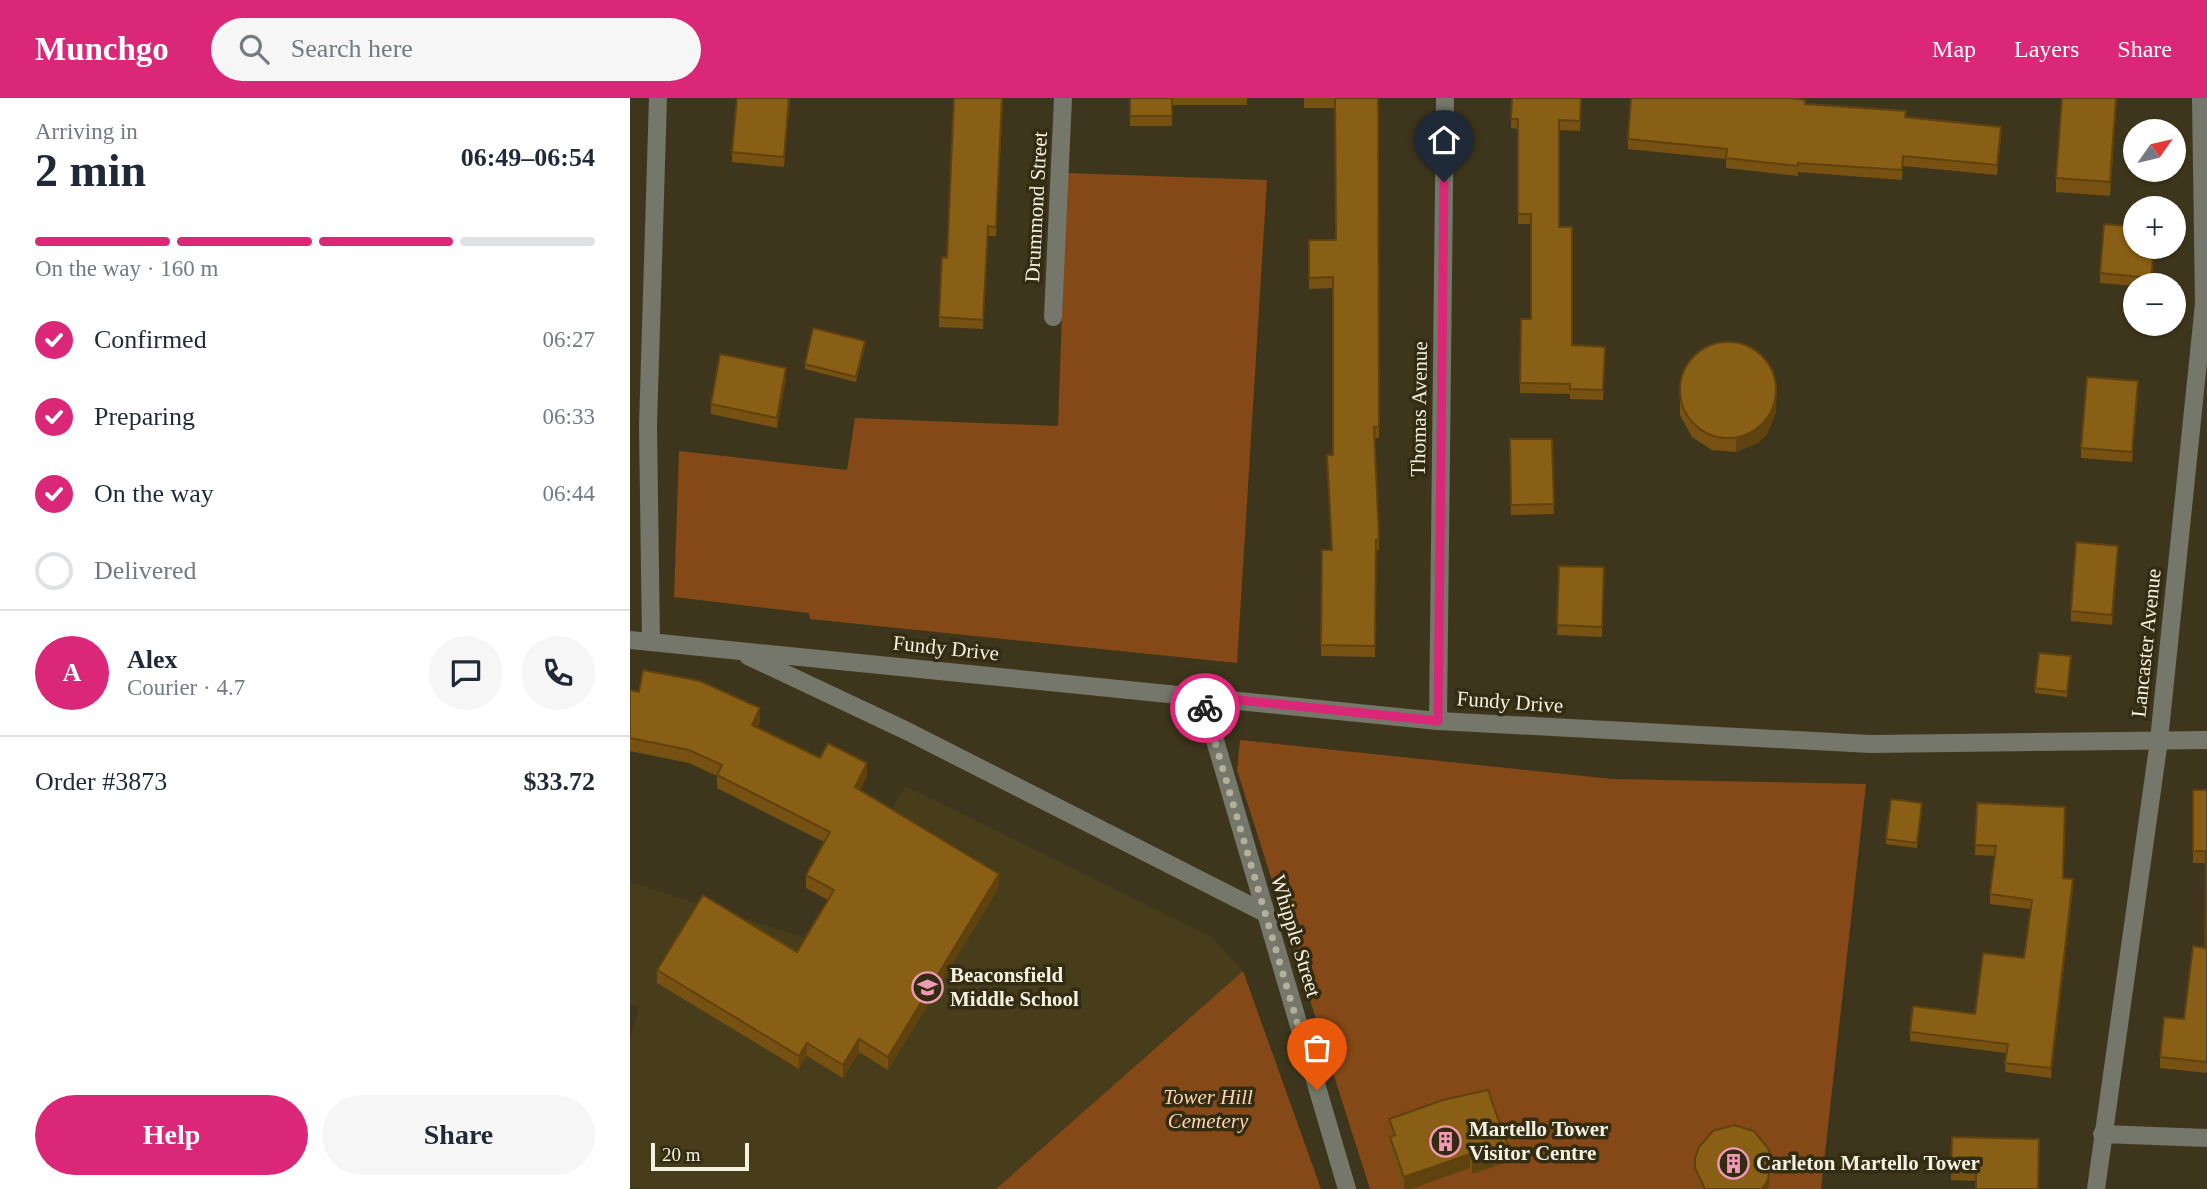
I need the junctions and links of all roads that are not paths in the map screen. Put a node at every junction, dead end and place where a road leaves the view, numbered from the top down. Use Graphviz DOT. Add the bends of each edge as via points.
graph roads {
  1 [pos="658,98"];
  2 [pos="1063,98"];
  3 [pos="1445,98"];
  4 [pos="2201,98"];
  5 [pos="1053,317"];
  6 [pos="630,640"];
  7 [pos="651,642"];
  8 [pos="735,650"];
  9 [pos="1202,696"];
  10 [pos="1438,721"];
  11 [pos="2159,740"];
  12 [pos="2207,740"];
  13 [pos="1265,913"];
  14 [pos="2102,1133"];
  15 [pos="2207,1138"];
  16 [pos="1347,1189"];
  17 [pos="2096,1189"];
  1 -- 7 [label="street" via="648,425"];
  2 -- 5 [label="street, Drummond Street"];
  3 -- 10 [label="street, Thomas Avenue"];
  4 -- 11 [label="street, Lancaster Avenue" via="2204,304"];
  6 -- 7 [label="street, Fundy Drive"];
  7 -- 8 [label="street, Fundy Drive"];
  8 -- 9 [label="street, Fundy Drive"];
  8 -- 13 [label="street, Fundy Drive" via="907,731"];
  9 -- 10 [label="street, Fundy Drive"];
  9 -- 13 [label="street, Whipple Street"];
  10 -- 11 [label="street, Fundy Drive" via="1870,744"];
  11 -- 12 [label="street, Fundy Drive"];
  11 -- 14 [label="street, Lancaster Avenue"];
  13 -- 16 [label="street, Whipple Street"];
  14 -- 15 [label="street"];
  14 -- 17 [label="street, Lancaster Avenue"];
}
